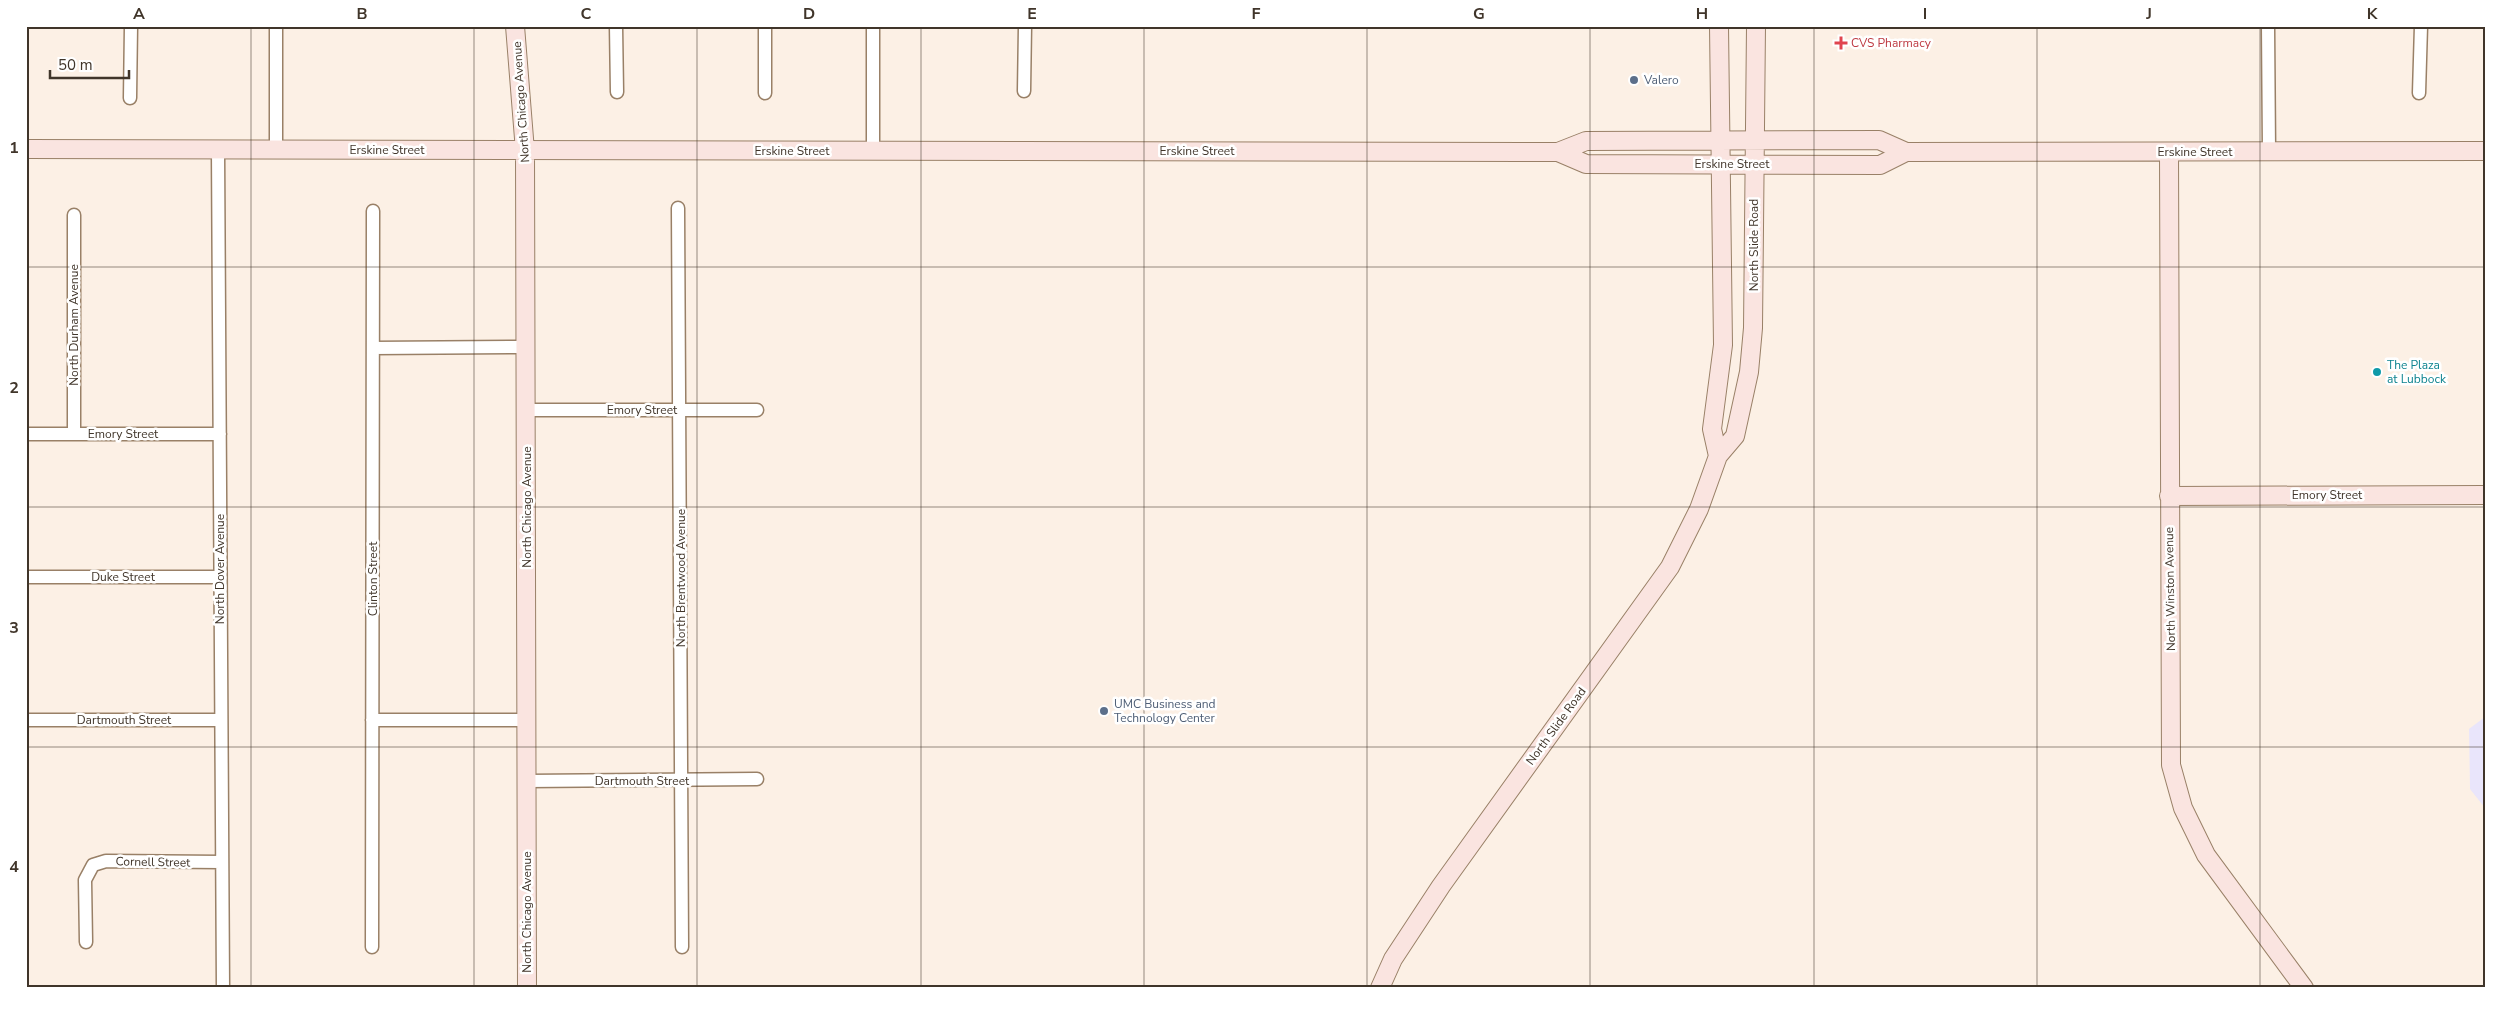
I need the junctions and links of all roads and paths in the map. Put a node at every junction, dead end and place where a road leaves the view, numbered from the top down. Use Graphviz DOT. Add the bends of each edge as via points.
graph roads {
  1 [pos="131,26"];
  2 [pos="276,26"];
  3 [pos="514,26"];
  4 [pos="616,26"];
  5 [pos="765,26"];
  6 [pos="873,26"];
  7 [pos="1025,26"];
  8 [pos="1719,26"];
  9 [pos="1756,26"];
  10 [pos="2268,26"];
  11 [pos="2421,26"];
  12 [pos="1024,91"];
  13 [pos="617,92"];
  14 [pos="765,93"];
  15 [pos="2419,93"];
  16 [pos="130,98"];
  17 [pos="1720,140"];
  18 [pos="1755,140"];
  19 [pos="26,150"];
  20 [pos="218,150"];
  21 [pos="276,150"];
  22 [pos="525,151"];
  23 [pos="873,151"];
  24 [pos="2269,151"];
  25 [pos="2485,151"];
  26 [pos="1558,152"];
  27 [pos="1906,152"];
  28 [pos="2169,152"];
  29 [pos="1721,164"];
  30 [pos="1755,164"];
  31 [pos="678,208"];
  32 [pos="373,211"];
  33 [pos="74,215"];
  34 [pos="526,347"];
  35 [pos="373,348"];
  36 [pos="527,410"];
  37 [pos="680,410"];
  38 [pos="758,410"];
  39 [pos="26,434"];
  40 [pos="74,434"];
  41 [pos="220,434"];
  42 [pos="1718,456"];
  43 [pos="2485,495"];
  44 [pos="2169,496"];
  45 [pos="26,577"];
  46 [pos="220,577"];
  47 [pos="26,720"];
  48 [pos="221,720"];
  49 [pos="372,720"];
  50 [pos="527,720"];
  51 [pos="758,779"];
  52 [pos="682,780"];
  53 [pos="527,781"];
  54 [pos="222,862"];
  55 [pos="86,942"];
  56 [pos="372,947"];
  57 [pos="682,947"];
  58 [pos="223,988"];
  59 [pos="527,988"];
  60 [pos="1380,988"];
  61 [pos="2304,988"];
  1 -- 16 [label="street"];
  2 -- 21 [label="street"];
  3 -- 22 [label="main road, North Chicago Avenue"];
  4 -- 13 [label="street"];
  5 -- 14 [label="street"];
  6 -- 23 [label="street"];
  7 -- 12 [label="street"];
  8 -- 17 [label="main road"];
  9 -- 18 [label="main road, North Slide Road"];
  10 -- 24 [label="street"];
  11 -- 15 [label="street"];
  17 -- 18 [label="main road, Erskine Street"];
  17 -- 26 [label="main road, Erskine Street" via="1586,141"];
  17 -- 29 [label="main road"];
  18 -- 27 [label="main road, Erskine Street" via="1879,140"];
  18 -- 30 [label="main road, North Slide Road"];
  19 -- 20 [label="main road, Erskine Street"];
  20 -- 21 [label="main road, Erskine Street"];
  20 -- 41 [label="street, North Dover Avenue"];
  21 -- 22 [label="main road, Erskine Street"];
  22 -- 23 [label="main road, Erskine Street"];
  22 -- 34 [label="main road, North Chicago Avenue"];
  23 -- 26 [label="main road, Erskine Street"];
  24 -- 25 [label="main road, Erskine Street"];
  24 -- 28 [label="main road, Erskine Street"];
  26 -- 29 [label="main road, Erskine Street" via="1586,164"];
  27 -- 28 [label="main road, Erskine Street"];
  27 -- 30 [label="main road, Erskine Street" via="1880,165"];
  28 -- 44 [label="main road, North Winston Avenue"];
  29 -- 30 [label="main road, Erskine Street"];
  29 -- 42 [label="main road" via="1723,345 1712,429"];
  30 -- 42 [label="main road, North Slide Road" via="1751,352 1735,436"];
  31 -- 37 [label="street, North Brentwood Avenue"];
  32 -- 35 [label="street, Clinton Street"];
  33 -- 40 [label="street, North Durham Avenue"];
  34 -- 35 [label="street"];
  34 -- 36 [label="main road, North Chicago Avenue"];
  35 -- 49 [label="street, Clinton Street"];
  36 -- 37 [label="street, Emory Street"];
  36 -- 50 [label="main road, North Chicago Avenue"];
  37 -- 38 [label="street, Emory Street"];
  37 -- 52 [label="street, North Brentwood Avenue"];
  39 -- 40 [label="street, Emory Street"];
  40 -- 41 [label="street, Emory Street"];
  41 -- 46 [label="street, North Dover Avenue"];
  42 -- 60 [label="main road, North Slide Road" via="1699,509 1670,567 1441,886 1393,959"];
  43 -- 44 [label="main road, Emory Street"];
  44 -- 61 [label="main road, North Winston Avenue" via="2171,765 2183,808 2206,856"];
  45 -- 46 [label="street, Duke Street"];
  46 -- 48 [label="street, North Dover Avenue"];
  47 -- 48 [label="street, Dartmouth Street"];
  48 -- 54 [label="street, North Dover Avenue"];
  49 -- 50 [label="street"];
  49 -- 56 [label="street, Clinton Street"];
  50 -- 53 [label="main road, North Chicago Avenue"];
  51 -- 52 [label="street, Dartmouth Street"];
  52 -- 53 [label="street, Dartmouth Street"];
  52 -- 57 [label="street, North Brentwood Avenue"];
  53 -- 59 [label="main road, North Chicago Avenue"];
  54 -- 55 [label="street, Cornell Street" via="106,861 93,865 85,880"];
  54 -- 58 [label="street, North Dover Avenue"];
}
